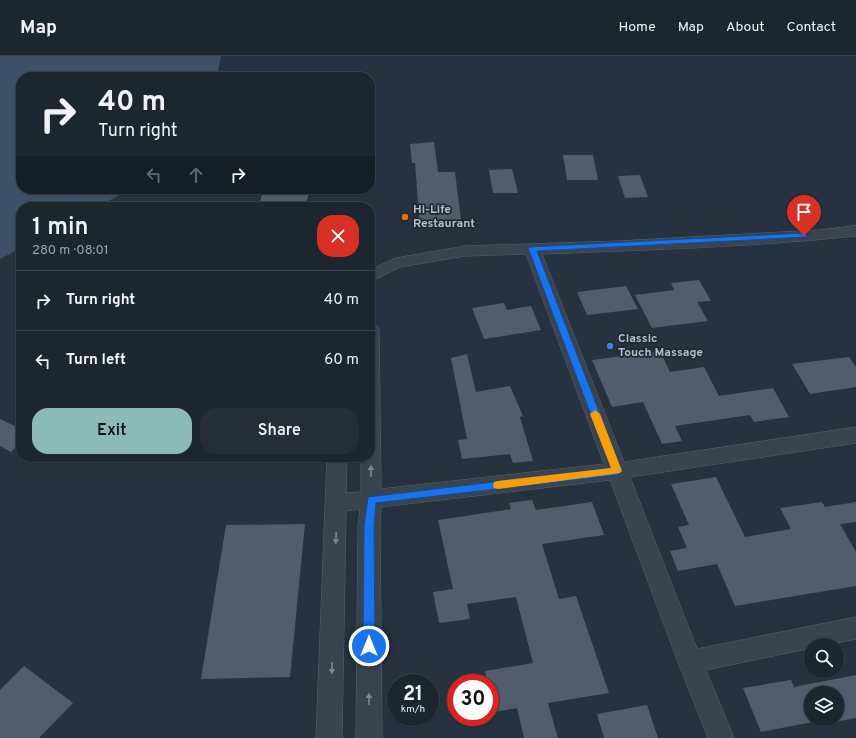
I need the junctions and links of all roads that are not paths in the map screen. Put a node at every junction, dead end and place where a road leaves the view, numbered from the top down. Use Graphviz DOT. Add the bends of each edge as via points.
graph roads {
  1 [pos="856,232"];
  2 [pos="532,248"];
  3 [pos="375,274"];
  4 [pos="856,435"];
  5 [pos="337,462"];
  6 [pos="372,462"];
  7 [pos="617,471"];
  8 [pos="372,500"];
  9 [pos="337,503"];
  10 [pos="856,628"];
  11 [pos="690,662"];
  12 [pos="329,738"];
  13 [pos="368,738"];
  14 [pos="721,738"];
  1 -- 2 [label="street"];
  2 -- 3 [label="street" via="465,251 414,259 396,263"];
  2 -- 7 [label="street"];
  4 -- 7 [label="street"];
  5 -- 9 [label="street"];
  8 -- 6 [label="street, one-way"];
  7 -- 8 [label="street"];
  7 -- 11 [label="street"];
  8 -- 9 [label="street"];
  13 -- 8 [label="street, one-way" via="369,526"];
  9 -- 12 [label="street, one-way"];
  10 -- 11 [label="street"];
  11 -- 14 [label="street"];
}
